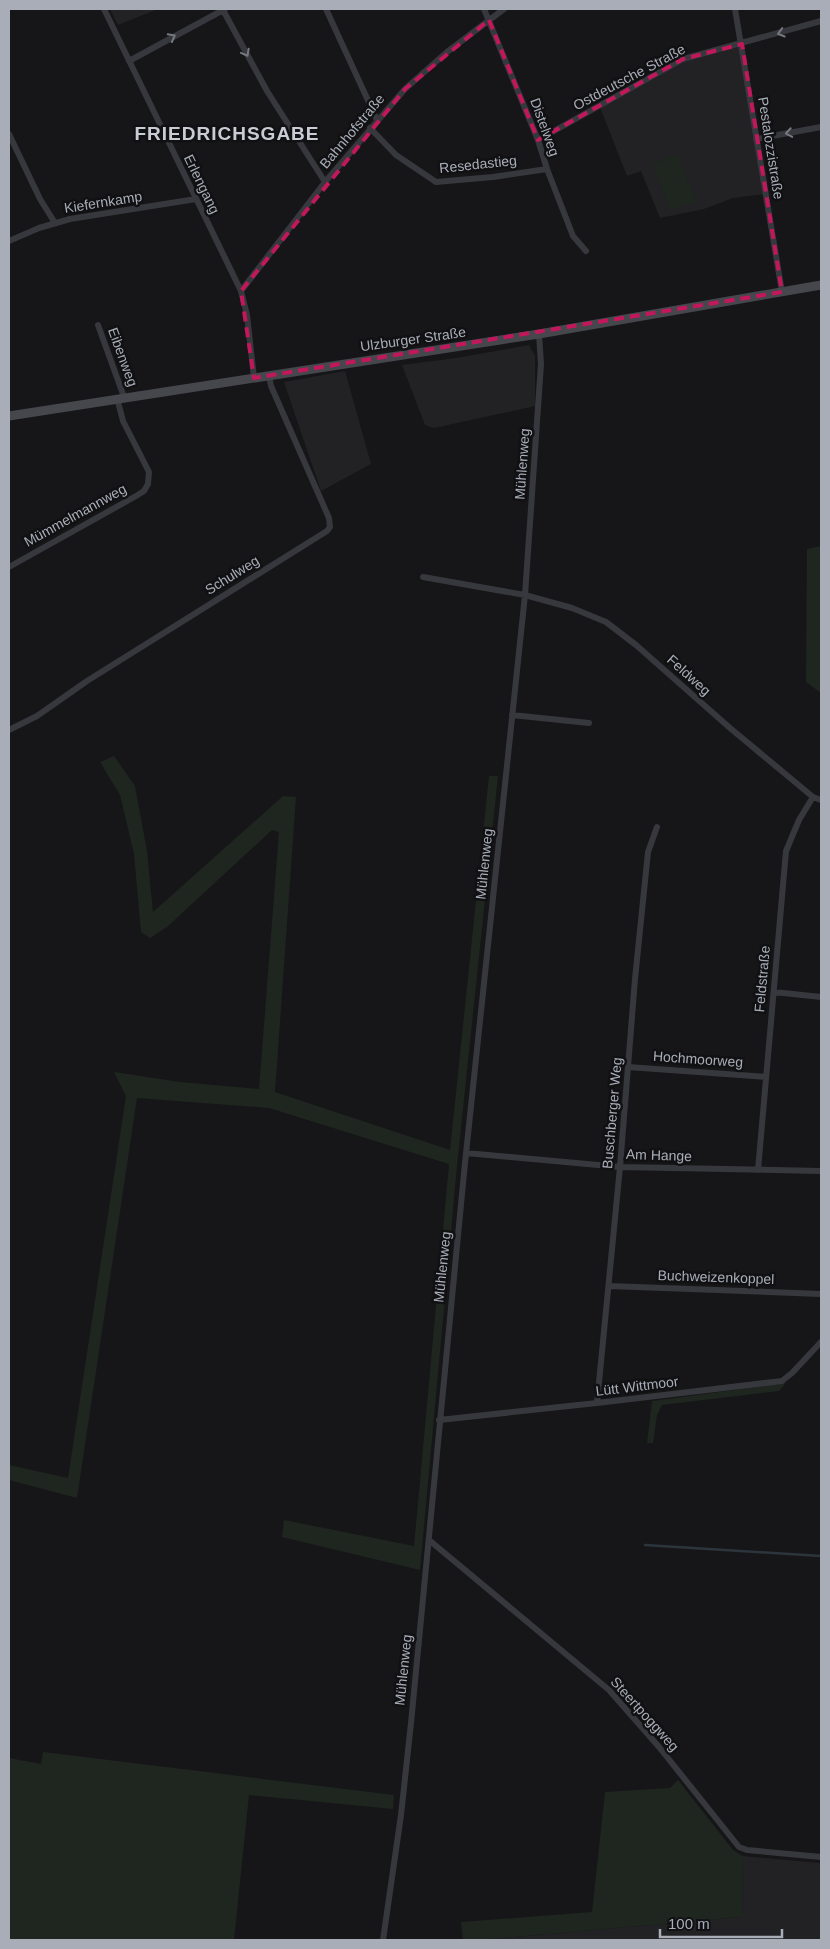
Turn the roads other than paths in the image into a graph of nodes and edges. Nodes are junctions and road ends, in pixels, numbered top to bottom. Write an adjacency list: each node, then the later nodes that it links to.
1 (104, 9): 10 (street, Erlengang)
2 (224, 9): 10 (street, one-way to 2); 18 (street, one-way to 18)
3 (326, 9): 11 (street)
4 (484, 9): 7 (street, Distelweg)
5 (504, 9): 7 (street, Bahnhofstraße)
6 (735, 9): 9 (street, Pestalozzistraße)
7 (489, 20): 11 (street, Bahnhofstraße); 16 (street, Distelweg)
8 (821, 21): 9 (street, Ostdeutsche Straße, one-way to 9)
9 (742, 44): 15 (street, Pestalozzistraße); 16 (street, Ostdeutsche Straße)
10 (130, 61): 19 (street, Erlengang)
11 (377, 120): 13 (street, Bahnhofstraße)
12 (821, 127): 15 (street, one-way to 15)
13 (370, 128): 17 (street, Resedastieg); 18 (street, Bahnhofstraße)
14 (9, 134): 20 (street, Kiefernkamp)
15 (756, 139): 25 (street, Pestalozzistraße)
16 (538, 140): 17 (street, Distelweg)
17 (547, 169): 22 (street, Distelweg)
18 (325, 182): 24 (street, Bahnhofstraße)
19 (196, 199): 20 (street, Kiefernkamp); 24 (street, Erlengang)
20 (55, 223): 21 (street)
21 (9, 241)
22 (586, 251)
23 (821, 285): 25 (main road, Ulzburger Straße)
24 (240, 290): 29 (street, Erlengang)
25 (782, 292): 27 (main road, Ulzburger Straße)
26 (98, 325): 30 (street, Eibenweg)
27 (539, 334): 28 (main road, Ulzburger Straße); 34 (street, Mühlenweg)
28 (269, 376): 29 (main road, Ulzburger Straße); 37 (street, Schulweg)
29 (254, 378): 30 (main road, Ulzburger Straße)
30 (120, 398): 31 (main road, Ulzburger Straße); 32 (street, Mümmelmannweg)
31 (9, 416)
32 (9, 567)
33 (422, 577): 34 (street)
34 (525, 595): 35 (street, Mühlenweg); 38 (street, Feldweg)
35 (512, 715): 36 (street); 45 (street, Mühlenweg)
36 (589, 723)
37 (9, 730)
38 (813, 797): 39 (street, Feldweg); 41 (street, Feldstraße)
39 (821, 800)
40 (657, 827): 43 (street, Buschberger Weg)
41 (774, 992): 42 (street); 44 (street, Feldstraße)
42 (821, 997)
43 (628, 1067): 44 (street, Hochmoorweg); 46 (street, Buschberger Weg)
44 (766, 1077): 47 (street, Feldstraße)
45 (466, 1153): 46 (street, Am Hange); 53 (street, Mühlenweg)
46 (620, 1166): 47 (street, Am Hange); 49 (street, Buschberger Weg)
47 (758, 1170): 48 (street, Am Hange)
48 (821, 1171)
49 (609, 1286): 50 (street, Buchweizenkoppel); 52 (street, Buschberger Weg)
50 (821, 1294)
51 (821, 1342): 52 (street, Lütt Wittmoor)
52 (597, 1403): 53 (street, Lütt Wittmoor)
53 (439, 1420): 54 (street, Mühlenweg)
54 (429, 1540): 55 (street, Steertpoggweg); 56 (street, Mühlenweg)
55 (821, 1857)
56 (382, 1940)

